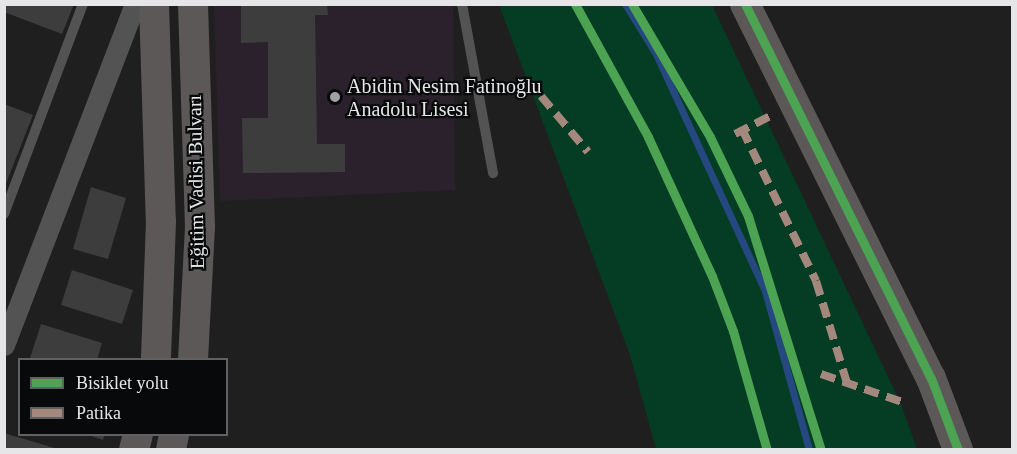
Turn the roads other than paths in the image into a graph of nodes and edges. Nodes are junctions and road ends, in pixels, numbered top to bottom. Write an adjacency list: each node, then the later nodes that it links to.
1 (83, 4): 8 (lane)
2 (135, 4): 9 (street)
3 (154, 4): 10 (main road, Eğitim Vadisi Bulvarı)
4 (193, 4): 11 (main road, Eğitim Vadisi Bulvarı)
5 (462, 4): 7 (lane)
6 (745, 4): 12 (main road)
7 (493, 173)
8 (4, 214)
9 (4, 345)
10 (156, 358)
11 (193, 358)
12 (958, 450)

